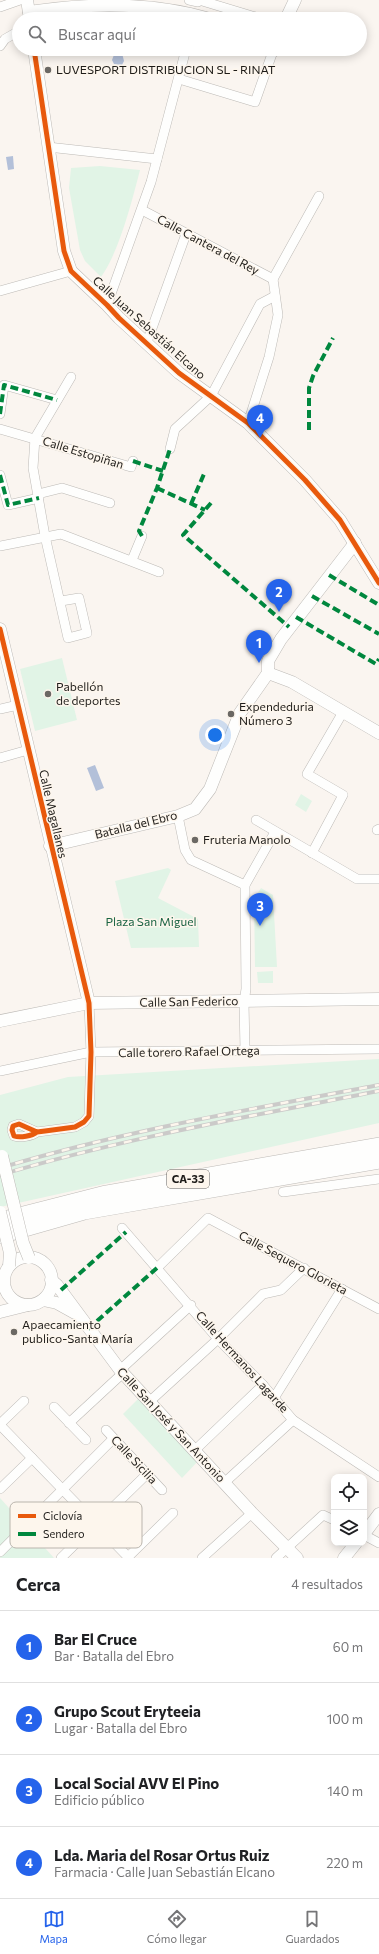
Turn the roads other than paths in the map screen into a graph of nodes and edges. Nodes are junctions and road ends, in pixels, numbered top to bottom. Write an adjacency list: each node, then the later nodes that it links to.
1 (20, 0): 5 (street)
2 (188, 0): 4 (street)
3 (295, 0): 10 (street)
4 (199, 1): 8 (street); 9 (street)
5 (0, 7)
6 (28, 10): 7 (street)
7 (165, 12)
8 (196, 12)
9 (238, 12)
10 (289, 12)
11 (12, 35): 12 (street)
12 (0, 46)
13 (35, 56): 17 (street, Calle Juan Sebastián Elcano)
14 (184, 56): 16 (street)
15 (270, 56): 16 (street)
16 (179, 79): 18 (street)
17 (48, 147): 18 (street); 22 (street, Calle Juan Sebastián Elcano)
18 (157, 159): 20 (street)
19 (319, 196): 23 (street)
20 (142, 210): 21 (street, Calle Cantera del Rey); 26 (street)
21 (186, 234): 23 (street, Calle Cantera del Rey); 27 (street)
22 (71, 271): 24 (street); 26 (street, Calle Juan Sebastián Elcano)
23 (274, 279): 25 (street)
24 (0, 291)
25 (275, 296): 29 (street); 32 (street)
26 (108, 304): 27 (street, Calle Juan Sebastián Elcano)
27 (147, 342): 29 (street, Calle Juan Sebastián Elcano)
28 (71, 377): 30 (street)
29 (211, 396): 32 (street, Calle Juan Sebastián Elcano); 35 (street)
30 (57, 400): 31 (street); 34 (street)
31 (0, 414)
32 (248, 423): 42 (street, Calle Juan Sebastián Elcano)
33 (0, 429): 34 (street, Calle Estopiñan)
34 (35, 438): 36 (street, Calle Estopiñan); 38 (street)
35 (170, 449)
36 (132, 464)
37 (0, 475): 38 (street)
38 (38, 496): 39 (street); 40 (street)
39 (110, 503)
40 (45, 536): 43 (street); 44 (street); 47 (street)
41 (142, 536): 44 (street)
42 (355, 543): 46 (street, Calle Juan Sebastián Elcano); 50 (street, Batalla del Ebro)
43 (0, 546)
44 (132, 560): 45 (street)
45 (159, 572)
46 (379, 583)
47 (61, 601)
48 (0, 629): 49 (street, Calle Magallanes)
49 (4, 659): 51 (street, Calle Magallanes)
50 (268, 674): 53 (street); 57 (street, Batalla del Ebro)
51 (18, 705): 52 (street); 55 (street, Calle Magallanes)
52 (0, 709)
53 (343, 712): 54 (street); 61 (street)
54 (378, 733)
55 (28, 750): 56 (street); 60 (street, Calle Magallanes)
56 (0, 758)
57 (178, 816): 60 (street, Batalla del Ebro); 63 (street)
58 (256, 820): 59 (street)
59 (275, 832): 61 (street); 63 (street)
60 (50, 846): 66 (street, Calle Magallanes)
61 (312, 852): 62 (street)
62 (379, 879)
63 (245, 885): 65 (street)
64 (379, 999): 65 (street, Calle San Federico)
65 (244, 1002): 66 (street, Calle San Federico); 69 (street)
66 (89, 1003): 67 (street, Calle San Federico); 70 (street)
67 (0, 1021)
68 (379, 1049): 69 (street, Calle torero Rafael Ortega)
69 (245, 1051): 70 (street, Calle torero Rafael Ortega)
70 (91, 1052): 71 (street, Calle torero Rafael Ortega); 72 (street)
71 (0, 1071)
72 (37, 1132)
73 (379, 1146): 79 (highway, CA-33)
74 (1, 1153): 82 (street, bridge)
75 (379, 1160): 81 (highway, CA-33)
76 (379, 1179): 77 (street)
77 (283, 1192)
78 (0, 1212): 83 (street, bridge)
79 (0, 1221)
80 (122, 1228): 84 (street, Calle Hermanos Lagarde)
81 (0, 1235)
82 (30, 1258): 83 (street); 86 (street)
83 (9, 1266): 88 (street)
84 (157, 1268): 85 (street, Calle Sequero Glorieta); 91 (street, Calle Hermanos Lagarde)
85 (304, 1268): 87 (street, Calle Sequero Glorieta); 95 (street)
86 (52, 1280): 89 (street); 94 (street)
87 (342, 1289): 92 (street, Calle Sequero Glorieta); 98 (street)
88 (2, 1294): 90 (street)
89 (43, 1300): 90 (street); 94 (street, Calle San José y San Antonio)
90 (29, 1305): 93 (street)
91 (191, 1306): 95 (street, Calle Hermanos Lagarde); 96 (street)
92 (379, 1309)
93 (0, 1312)
94 (77, 1314): 96 (street, Calle San José y San Antonio)
95 (218, 1339): 97 (street, Calle Hermanos Lagarde); 100 (street)
96 (121, 1371): 100 (street, Calle San José y San Antonio); 103 (street)
97 (263, 1385): 98 (street, Calle Hermanos Lagarde); 108 (street)
98 (274, 1398): 102 (street, Calle Hermanos Lagarde)
99 (24, 1401): 104 (street)
100 (149, 1402): 108 (street, Calle San José y San Antonio)
101 (54, 1407): 103 (street)
102 (293, 1420): 111 (street, Calle Hermanos Lagarde); 112 (street)
103 (69, 1423): 107 (street)
104 (0, 1424): 109 (street)
105 (106, 1430): 106 (street, Calle Sicilia)
106 (113, 1439): 110 (street, Calle Sicilia); 114 (street)
107 (86, 1440)
108 (195, 1450): 112 (street, Calle San José y San Antonio)
109 (32, 1458): 113 (street); 114 (street)
110 (147, 1474): 115 (street, Calle Sicilia); 118 (street)
111 (379, 1477)
112 (224, 1483): 120 (street, Calle San José y San Antonio)
113 (0, 1489)
114 (63, 1490): 116 (street); 117 (street)
115 (162, 1490)
116 (51, 1502)
117 (75, 1502)
118 (118, 1502)
119 (174, 1513): 127 (street)
120 (252, 1513): 132 (street, Calle San José y San Antonio); 135 (street)
121 (379, 1514): 123 (street)
122 (331, 1519): 132 (street)
123 (367, 1530)
124 (367, 1536): 126 (street)
125 (10, 1542): 133 (street)
126 (379, 1543)
127 (142, 1544)
128 (354, 1546): 139 (street)
129 (71, 1548): 136 (street)
130 (119, 1548): 134 (street)
131 (137, 1548): 134 (street)
132 (287, 1548): 137 (street); 138 (street, Calle San José y San Antonio)
133 (0, 1552)
134 (128, 1557)
135 (206, 1557)
136 (61, 1558)
137 (276, 1558)
138 (297, 1558)
139 (344, 1558)

